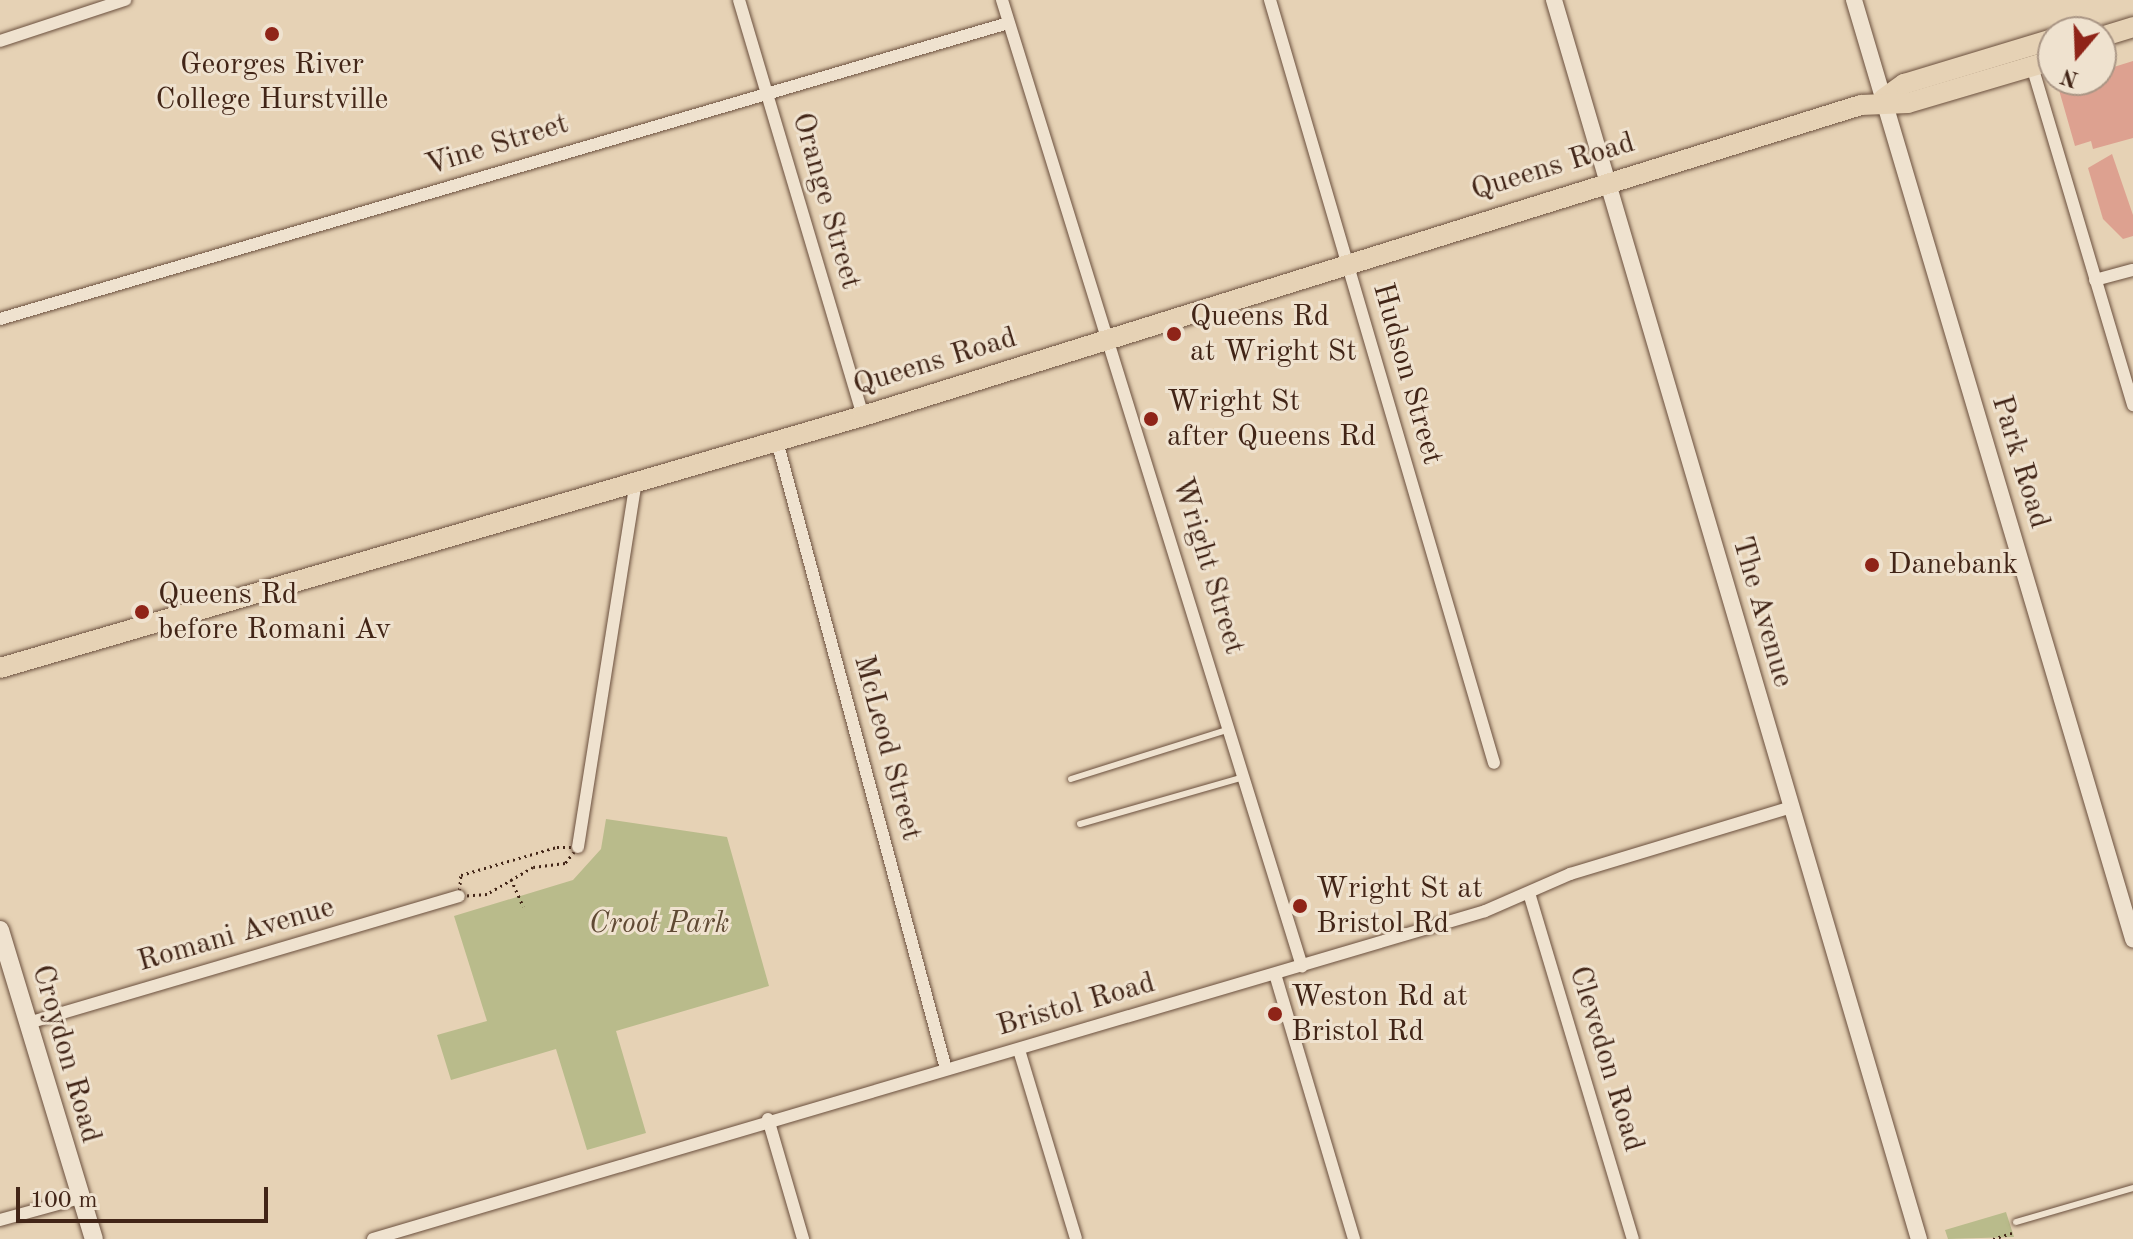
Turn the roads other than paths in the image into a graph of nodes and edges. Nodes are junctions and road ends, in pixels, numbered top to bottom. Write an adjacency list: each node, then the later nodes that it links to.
1 (125, 0): 8 (street)
2 (739, 0): 12 (street, Orange Street)
3 (1002, 0): 7 (street, Wright Street)
4 (1270, 0): 15 (street, Hudson Street)
5 (1554, 0): 14 (street, The Avenue)
6 (1854, 0): 13 (street, Park Road)
7 (1008, 23): 12 (street, Vine Street); 19 (street, Wright Street)
8 (0, 41)
9 (2037, 44): 13 (main road, Queens Road)
10 (2037, 65): 11 (main road, Queens Road)
11 (2032, 66): 13 (main road, Queens Road); 17 (street)
12 (767, 92): 18 (street, Vine Street); 21 (street, Orange Street)
13 (1883, 99): 14 (main road, Queens Road); 35 (street, Park Road)
14 (1608, 182): 15 (main road, Queens Road); 29 (street, The Avenue)
15 (1348, 263): 19 (main road, Queens Road); 26 (street, Hudson Street)
16 (2133, 270): 17 (street)
17 (2095, 280): 20 (street)
18 (0, 319)
19 (1109, 339): 21 (main road, Queens Road); 25 (street, Wright Street)
20 (2133, 405)
21 (863, 416): 22 (main road, Queens Road)
22 (777, 441): 23 (main road, Queens Road); 41 (street, McLeod Street)
23 (636, 482): 24 (main road, Queens Road); 31 (street)
24 (0, 668)
25 (1230, 729): 27 (street, Wright Street); 28 (lane)
26 (1494, 763)
27 (1244, 777): 30 (lane); 36 (street, Wright Street)
28 (1071, 779)
29 (1789, 808): 32 (street, Bristol Road); 53 (street, The Avenue)
30 (1080, 824)
31 (578, 847)
32 (1529, 893): 36 (street, Bristol Road); 52 (street, Clevedon Road)
33 (459, 896): 39 (street, Romani Avenue)
34 (0, 930): 37 (main road, Croydon Road)
35 (2133, 939)
36 (1302, 966): 38 (street, Bristol Road)
37 (6, 974): 39 (main road, Croydon Road)
38 (1275, 974): 40 (street, Bristol Road); 51 (street)
39 (28, 1023): 44 (main road, Croydon Road)
40 (1019, 1050): 41 (street, Bristol Road); 50 (street)
41 (946, 1069): 42 (street, Bristol Road)
42 (768, 1119): 48 (street, Bristol Road); 49 (street)
43 (2133, 1188): 46 (lane)
44 (80, 1198): 45 (street); 47 (main road, Croydon Road)
45 (0, 1220)
46 (2016, 1222)
47 (94, 1239)
48 (373, 1239)
49 (803, 1239)
50 (1076, 1239)
51 (1354, 1239)
52 (1633, 1239)
53 (1918, 1239)

